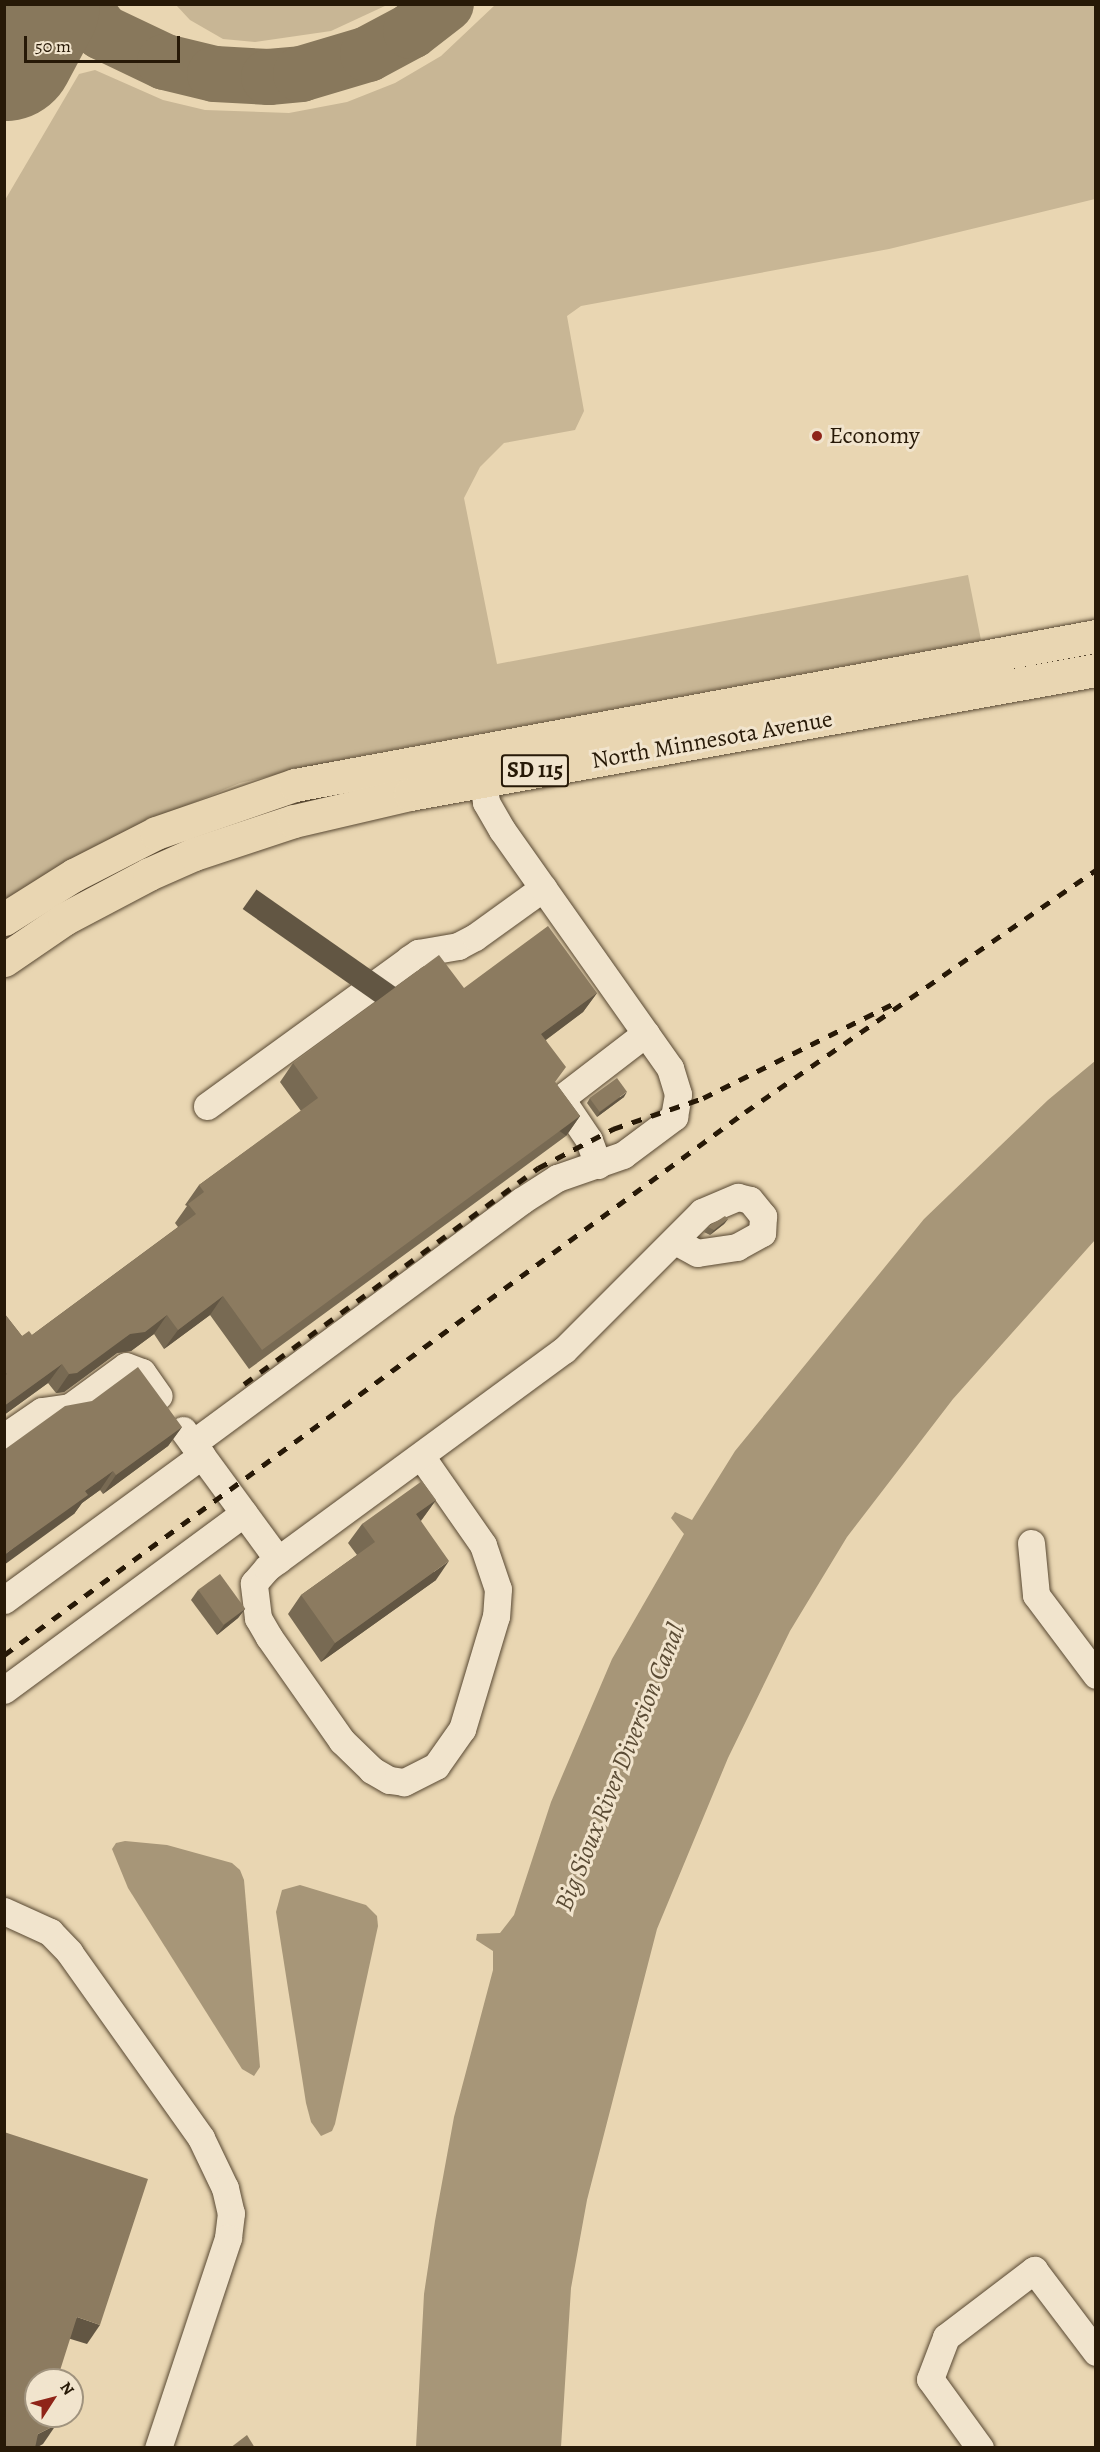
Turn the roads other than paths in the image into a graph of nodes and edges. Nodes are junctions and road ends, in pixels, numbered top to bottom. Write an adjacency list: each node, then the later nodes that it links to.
1 (1095, 636): 5 (main road, North Minnesota Avenue / SD 115)
2 (1095, 670): 3 (main road, North Minnesota Avenue / SD 115)
3 (483, 781): 4 (street); 6 (main road, North Minnesota Avenue / SD 115)
4 (543, 888): 7 (street); 8 (street)
5 (4, 919)
6 (4, 960)
7 (646, 1034): 9 (street); 9 (street)
8 (207, 1106)
9 (598, 1165): 12 (street)
10 (674, 1240): 13 (street)
11 (4, 1437): 12 (street)
12 (197, 1449): 14 (street); 17 (street)
13 (421, 1456): 16 (street); 16 (street)
14 (244, 1513): 16 (street); 19 (street)
15 (1030, 1543): 18 (street)
16 (278, 1560)
17 (4, 1600)
18 (1095, 1675)
19 (4, 1690)
20 (4, 1911): 22 (street)
21 (1095, 2352): 23 (street)
22 (158, 2448)
23 (980, 2448)

